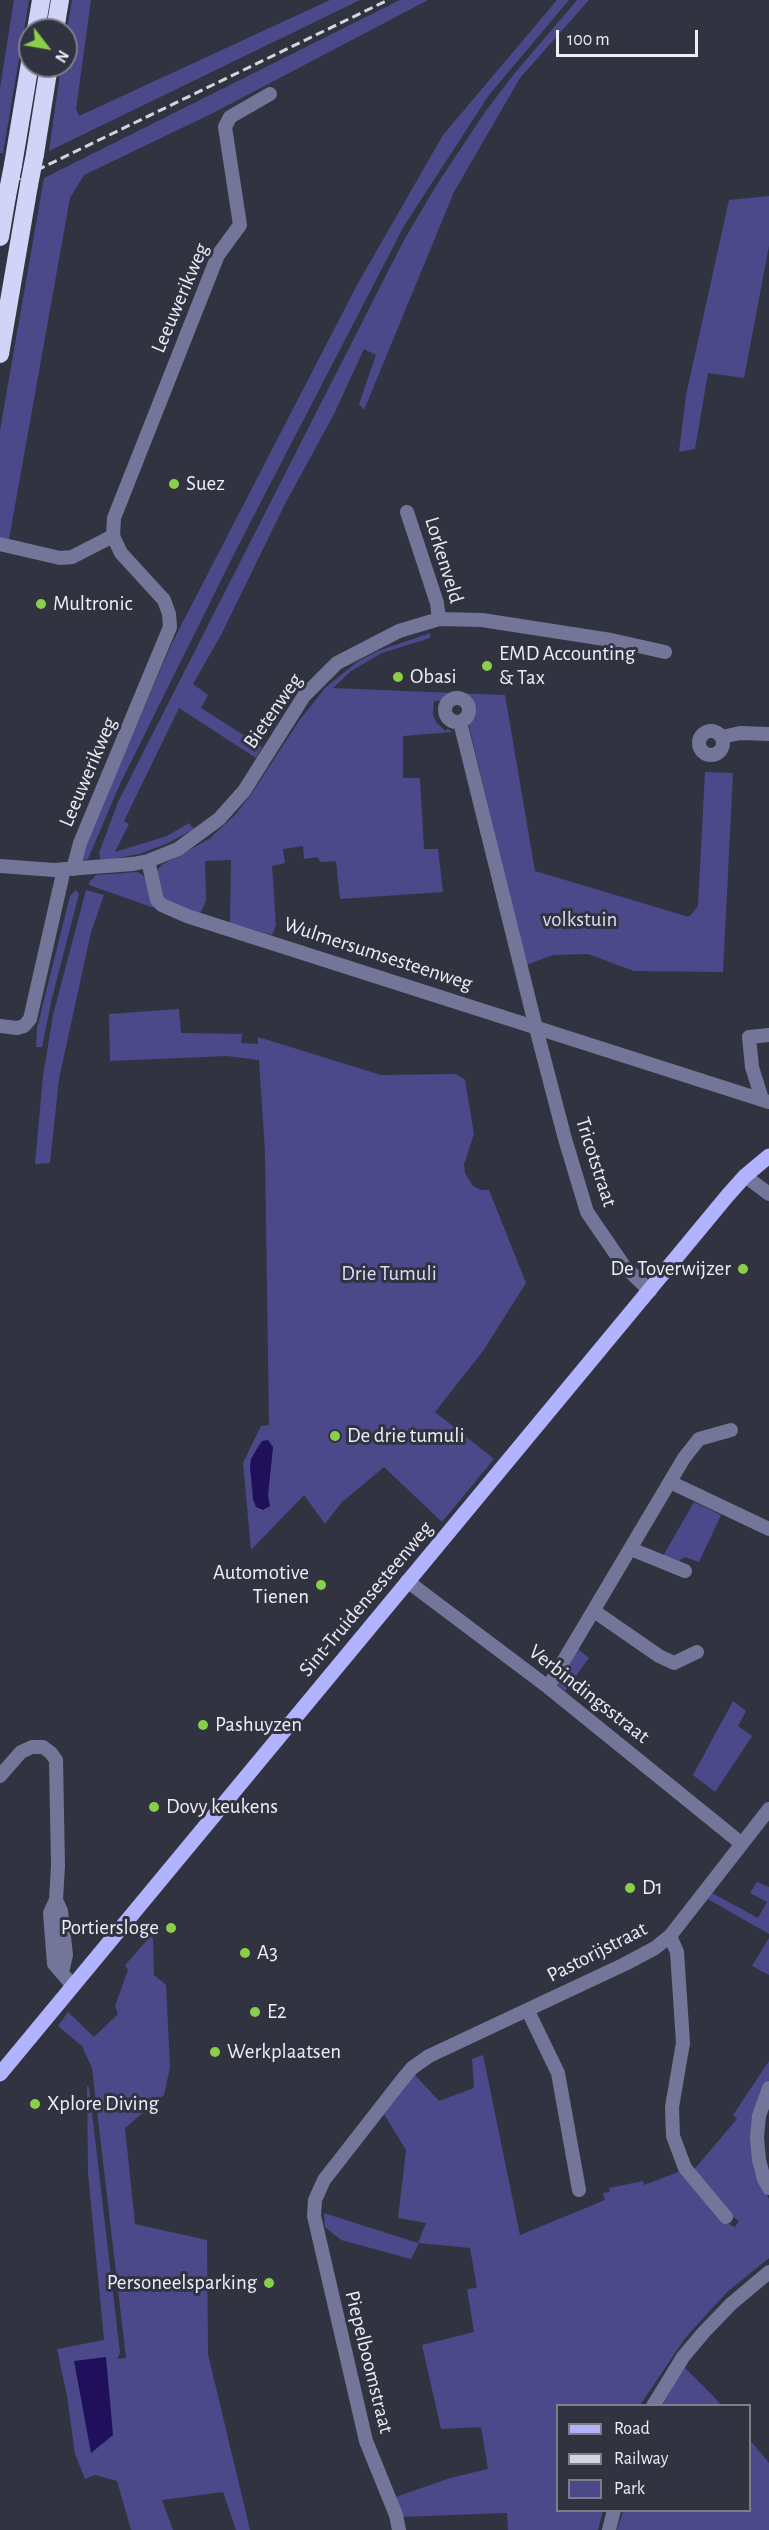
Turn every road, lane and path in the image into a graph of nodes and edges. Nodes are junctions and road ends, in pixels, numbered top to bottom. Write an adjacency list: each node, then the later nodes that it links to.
1 (41, 0): 3 (highway)
2 (60, 0): 4 (highway)
3 (38, 18)
4 (57, 18)
5 (28, 78): 8 (highway, bridge)
6 (47, 78): 9 (highway, bridge)
7 (270, 94): 11 (street, Leeuwerikweg)
8 (0, 237)
9 (0, 354)
10 (407, 512): 13 (street, Lorkenveld)
11 (113, 536): 12 (street); 20 (street, Leeuwerikweg)
12 (0, 544)
13 (439, 619): 14 (street, Bietenweg); 18 (street, Bietenweg)
14 (666, 652)
15 (460, 722): 22 (street, Tricotstraat)
16 (769, 734): 17 (street)
17 (722, 737)
18 (148, 861): 20 (street); 22 (street, Wulmersumsesteenweg)
19 (0, 866): 20 (street)
20 (68, 869): 21 (street, Leeuwerikweg)
21 (0, 1026)
22 (536, 1028): 24 (street, Wulmersumsesteenweg); 28 (street, Tricotstraat)
23 (769, 1035): 24 (street)
24 (765, 1100)
25 (769, 1156): 26 (main road, Sint-Truidensesteenweg)
26 (744, 1176): 27 (street); 28 (main road, Sint-Truidensesteenweg)
27 (769, 1194)
28 (650, 1291): 34 (main road, Sint-Truidensesteenweg)
29 (731, 1430): 30 (street)
30 (670, 1482): 31 (street); 32 (street)
31 (769, 1529)
32 (631, 1549): 33 (street); 35 (street)
33 (685, 1571)
34 (407, 1581): 37 (street, Verbindingsstraat); 42 (main road, Sint-Truidensesteenweg)
35 (594, 1611): 36 (street); 37 (street)
36 (697, 1652)
37 (548, 1687): 40 (street, Verbindingsstraat)
38 (0, 1776): 42 (street)
39 (769, 1809): 40 (street, Pastorijstraat)
40 (742, 1844): 41 (street, Pastorijstraat)
41 (670, 1936): 43 (street, Pastorijstraat); 49 (street)
42 (73, 1986): 44 (main road, Sint-Truidensesteenweg)
43 (528, 2011): 47 (street); 48 (street, Pastorijstraat)
44 (0, 2074)
45 (769, 2088): 46 (street)
46 (769, 2188)
47 (579, 2190)
48 (315, 2200): 53 (street, Piepelboomstraat)
49 (726, 2217)
50 (769, 2272): 51 (street)
51 (654, 2404)
52 (614, 2512): 54 (street)
53 (399, 2530)
54 (609, 2530)

